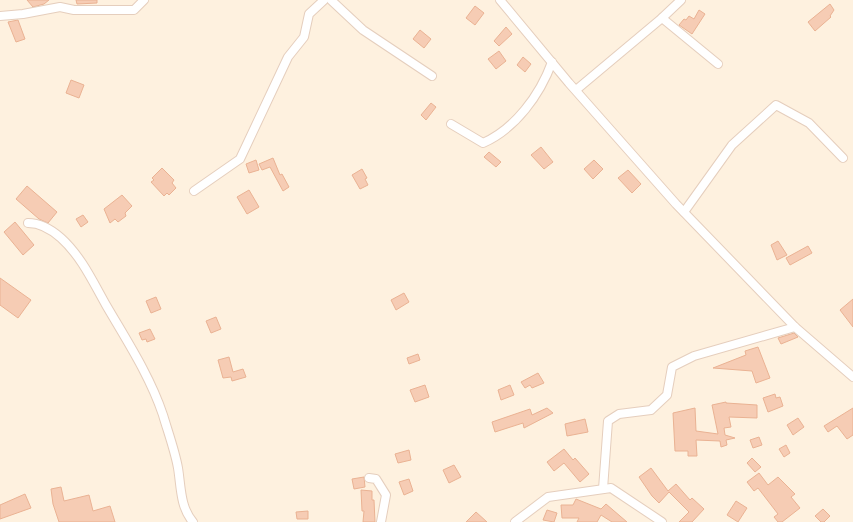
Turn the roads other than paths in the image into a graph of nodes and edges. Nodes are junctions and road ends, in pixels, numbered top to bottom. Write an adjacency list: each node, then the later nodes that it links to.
1 (144, 0): 6 (street)
2 (324, 0): 14 (street)
3 (331, 0): 10 (street)
4 (500, 0): 8 (street)
5 (680, 0): 7 (street)
6 (0, 16)
7 (662, 18): 9 (street); 11 (street)
8 (552, 62): 11 (street); 12 (street)
9 (718, 64)
10 (432, 76)
11 (576, 90): 15 (street)
12 (451, 124)
13 (843, 158): 15 (street)
14 (194, 191)
15 (684, 212): 17 (street)
16 (28, 223): 21 (street)
17 (795, 327): 18 (street); 20 (street)
18 (853, 377)
19 (370, 478): 22 (street)
20 (603, 489): 23 (street); 24 (street)
21 (193, 522)
22 (381, 522)
23 (515, 522)
24 (662, 522)

